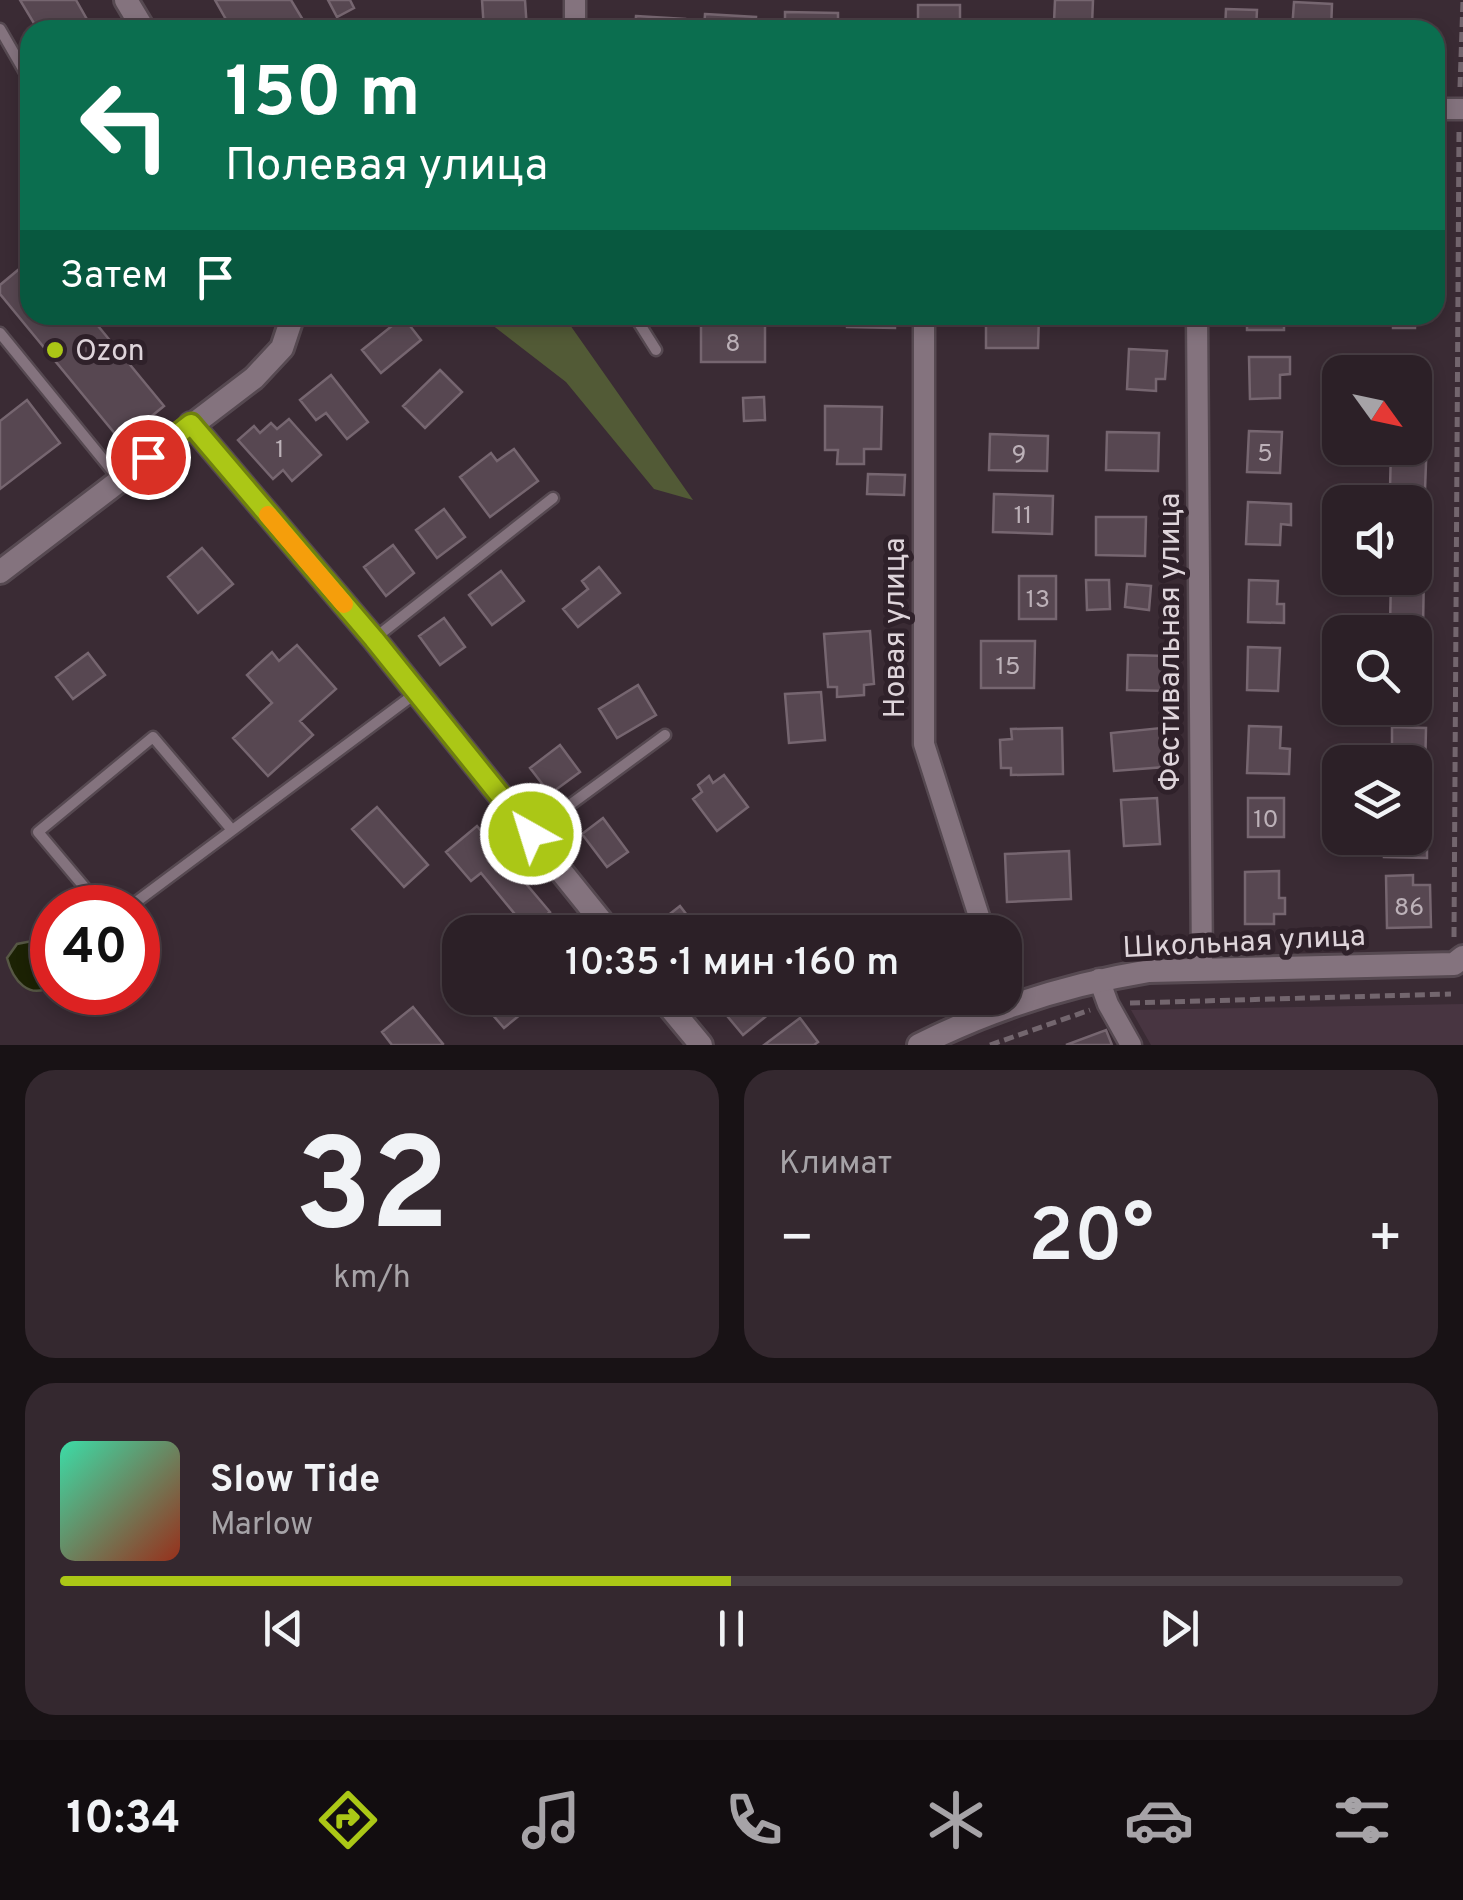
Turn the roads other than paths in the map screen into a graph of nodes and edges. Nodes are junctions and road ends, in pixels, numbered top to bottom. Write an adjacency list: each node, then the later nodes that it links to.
1 (0, 30): 2 (lane)
2 (20, 65)
3 (290, 325): 9 (street)
4 (640, 325): 8 (lane)
5 (924, 325): 21 (street, Новая улица)
6 (1197, 325): 23 (street, Фестивальная улица)
7 (0, 333): 10 (lane)
8 (656, 350)
9 (191, 424): 10 (street); 13 (street)
10 (119, 479): 12 (street)
11 (553, 498): 13 (lane)
12 (0, 572)
13 (374, 639): 14 (street)
14 (417, 692): 16 (lane); 17 (street)
15 (665, 736): 17 (lane)
16 (232, 830): 18 (lane); 19 (lane)
17 (531, 834): 20 (street)
18 (83, 885)
19 (159, 885)
20 (596, 915)
21 (979, 915)
22 (1458, 956): 23 (street, Школьная улица)
23 (1202, 968): 24 (street, Школьная улица)
24 (1099, 980): 25 (street, Школьная улица); 30 (street)
25 (1022, 999)
26 (676, 1015): 28 (street)
27 (981, 1015): 29 (street, Школьная улица)
28 (700, 1045)
29 (919, 1045)
30 (1131, 1045)

